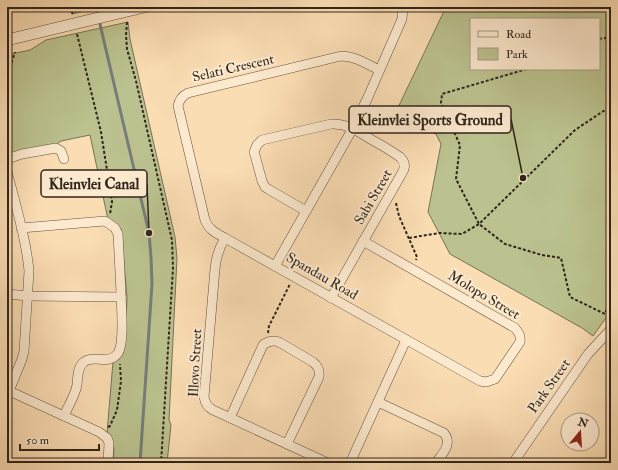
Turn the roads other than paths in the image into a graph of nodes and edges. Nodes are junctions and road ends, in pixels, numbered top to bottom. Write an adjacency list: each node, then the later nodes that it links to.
1 (143, 7): 3 (street)
2 (403, 7): 4 (street, Spandau Road)
3 (7, 40)
4 (380, 70): 5 (street, Spandau Road); 11 (street, Selati Crescent)
5 (353, 128): 9 (street, Spandau Road); 9 (street); 12 (street, Sabi Street)
6 (64, 159): 7 (street)
7 (7, 160)
8 (7, 171): 10 (street)
9 (306, 211): 13 (street, Spandau Road)
10 (21, 228): 15 (street); 16 (street)
11 (225, 238): 13 (street, Selati Crescent); 23 (street, Illovo Street)
12 (363, 240): 17 (street, Sabi Street); 19 (street, Molopo Street)
13 (274, 266): 17 (street, Spandau Road)
14 (7, 294): 15 (street)
15 (28, 296): 16 (street); 20 (street)
16 (121, 297): 22 (street)
17 (331, 298): 19 (street, Spandau Road)
18 (611, 328): 29 (street, Park Street)
19 (406, 340): 21 (street)
20 (8, 390): 22 (street)
21 (378, 402): 27 (street); 28 (street)
22 (64, 416): 25 (street)
23 (230, 418): 24 (street, Illovo Street); 24 (street)
24 (287, 444): 26 (street, Illovo Street)
25 (108, 463)
26 (328, 463)
27 (350, 463)
28 (436, 463)
29 (512, 463)

